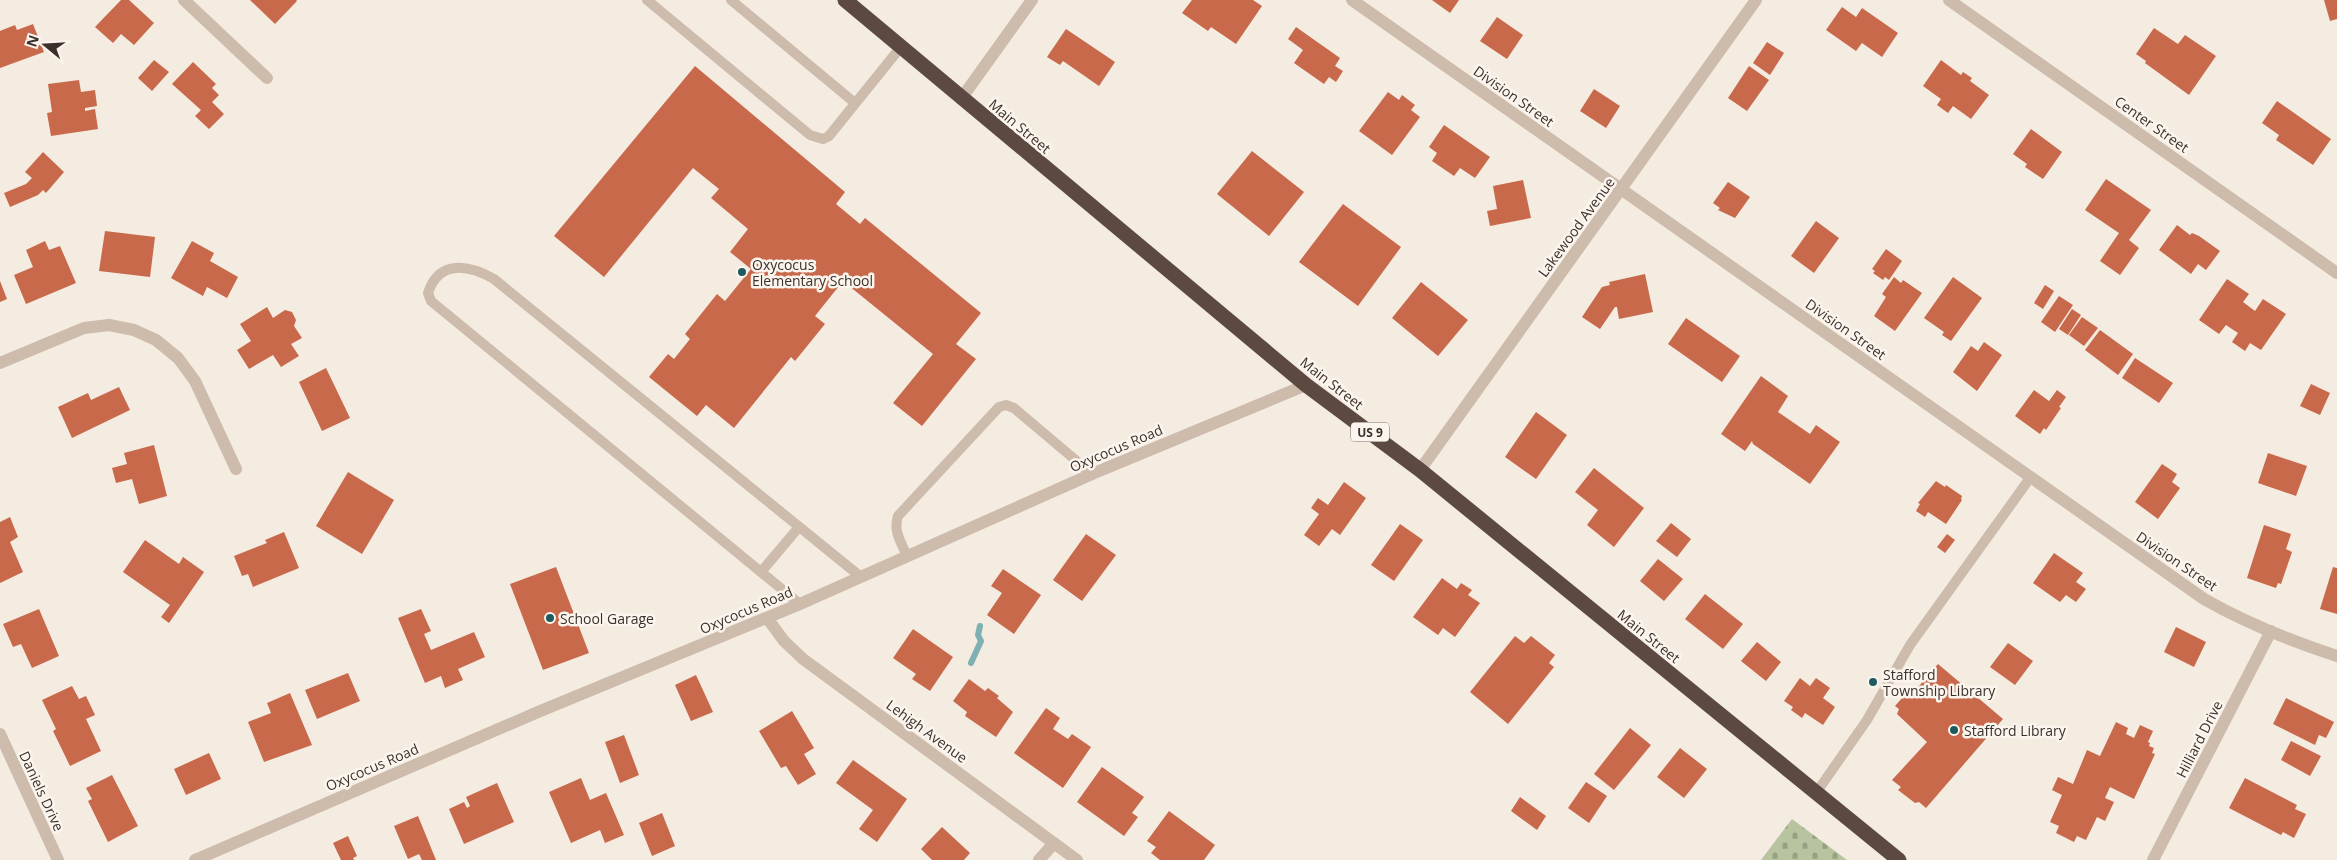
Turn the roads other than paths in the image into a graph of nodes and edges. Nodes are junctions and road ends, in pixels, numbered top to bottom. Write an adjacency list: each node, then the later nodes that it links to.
1 (184, 0): 10 (street)
2 (647, 0): 12 (lane)
3 (731, 0): 12 (lane)
4 (845, 0): 9 (highway, Main Street / US 9)
5 (1032, 0): 11 (street)
6 (1352, 0): 13 (street, Division Street)
7 (1756, 0): 13 (street, Lakewood Avenue)
8 (1949, 0): 14 (street, Center Street)
9 (900, 48): 11 (highway, Main Street / US 9); 12 (lane)
10 (267, 78)
11 (961, 99): 16 (highway, Main Street / US 9)
12 (855, 103)
13 (1622, 189): 18 (street, Lakewood Avenue); 20 (street, Division Street)
14 (2337, 273)
15 (0, 364): 17 (street)
16 (1306, 385): 18 (highway, Main Street / US 9); 19 (street, Oxycocus Road)
17 (236, 469)
18 (1420, 470): 30 (highway, Main Street / US 9)
19 (1092, 474): 22 (street, Oxycocus Road); 22 (lane)
20 (2030, 478): 27 (street, Division Street); 30 (lane)
21 (799, 526): 23 (lane); 23 (lane); 24 (lane)
22 (907, 556): 24 (street, Oxycocus Road)
23 (761, 572): 25 (lane)
24 (861, 577): 25 (street, Oxycocus Road)
25 (800, 604): 26 (street, Oxycocus Road)
26 (767, 618): 31 (street, Lehigh Avenue); 33 (street, Oxycocus Road)
27 (2271, 631): 28 (street, Division Street); 37 (street, Hilliard Drive)
28 (2337, 656)
29 (0, 734): 32 (street, Daniels Drive)
30 (1816, 793): 36 (highway, Main Street / US 9)
31 (1054, 843): 34 (street); 35 (street, Lehigh Avenue)
32 (58, 860)
33 (195, 860)
34 (1039, 860)
35 (1077, 860)
36 (1899, 860)
37 (2153, 860)

